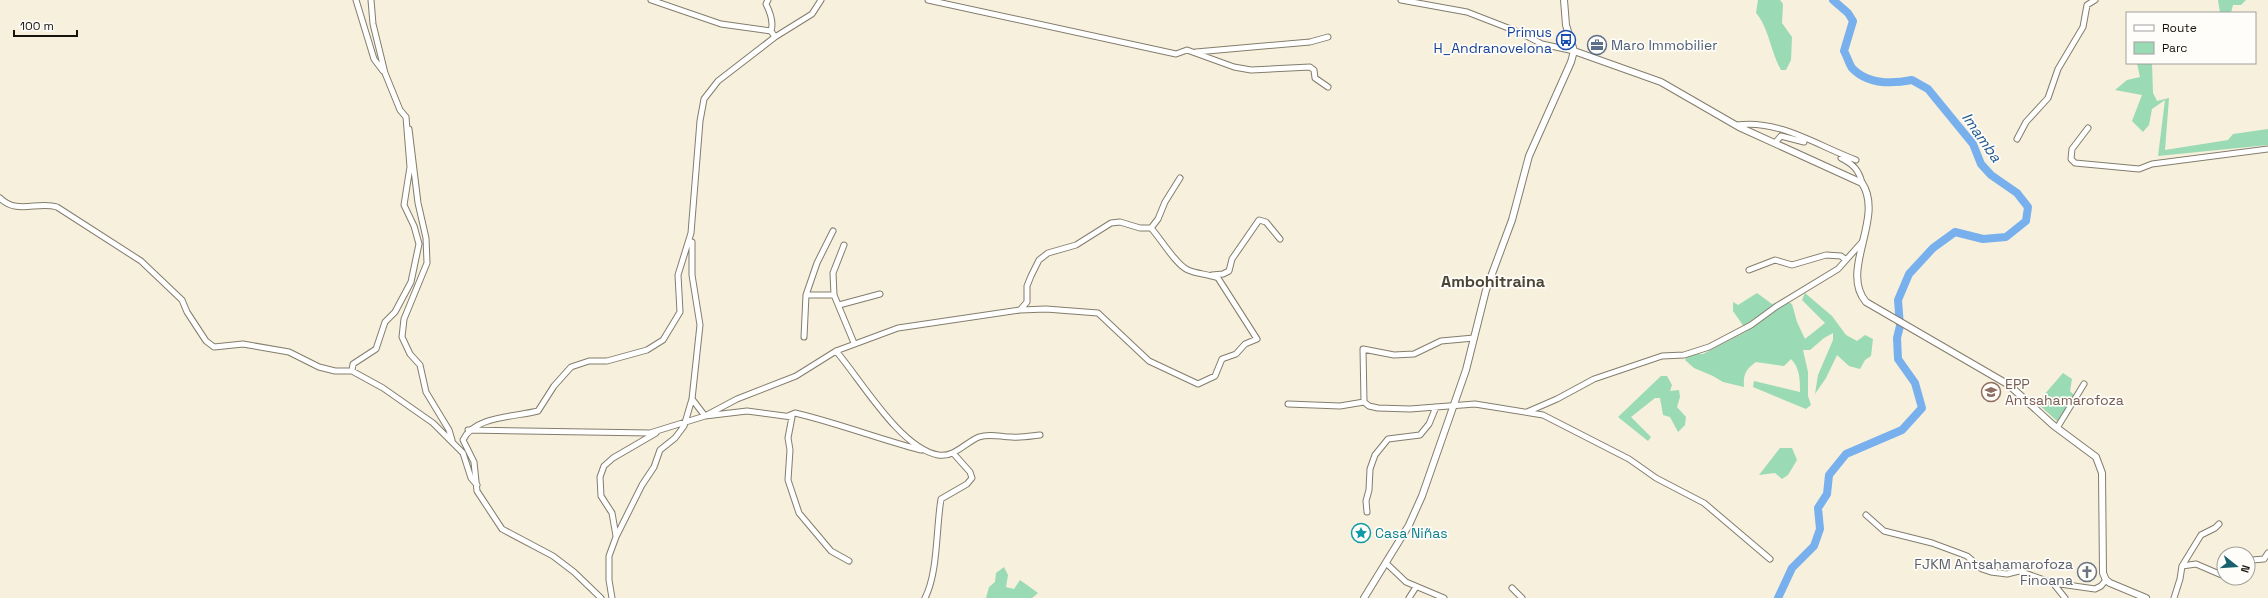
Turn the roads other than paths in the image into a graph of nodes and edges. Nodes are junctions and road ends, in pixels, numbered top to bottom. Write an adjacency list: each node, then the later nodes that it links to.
1 (356, 0): 15 (street)
2 (371, 0): 15 (street)
3 (651, 0): 10 (street)
4 (768, 0): 10 (street)
5 (822, 0): 11 (street)
6 (932, 0): 14 (street)
7 (1401, 0): 13 (street)
8 (1564, 0): 13 (street)
9 (2095, 0): 20 (street)
10 (770, 31): 11 (street)
11 (775, 37): 29 (street)
12 (1328, 37): 14 (street)
13 (1574, 51): 18 (street); 42 (street)
14 (1193, 52): 16 (street)
15 (385, 74): 17 (street)
16 (1328, 87)
17 (406, 117): 45 (street); 60 (street)
18 (1737, 125): 21 (street); 23 (street)
19 (2088, 128): 22 (street)
20 (2017, 139)
21 (1775, 143): 25 (street); 25 (street)
22 (2268, 149)
23 (1856, 160)
24 (1180, 178): 27 (street)
25 (1862, 183): 31 (street)
26 (0, 198): 45 (street)
27 (1151, 228): 35 (street); 40 (street)
28 (833, 231): 37 (street)
29 (692, 233): 47 (street); 58 (street)
30 (1280, 239): 35 (street)
31 (1863, 241): 33 (street); 57 (street)
32 (844, 245): 38 (street)
33 (1846, 260): 34 (street); 52 (street)
34 (1749, 270)
35 (1211, 275): 40 (street)
36 (880, 294): 39 (street)
37 (806, 295): 38 (street); 41 (street)
38 (834, 295): 39 (street)
39 (839, 305): 43 (street)
40 (1020, 310): 43 (street)
41 (804, 337)
42 (1474, 338): 48 (street); 51 (street)
43 (854, 342): 44 (street)
44 (836, 351): 53 (street); 61 (street)
45 (352, 371): 60 (street)
46 (2084, 384): 57 (street)
47 (692, 399): 53 (street); 55 (street)
48 (1364, 402): 49 (street); 50 (street)
49 (1288, 404)
50 (1436, 407): 51 (street); 64 (street)
51 (1452, 407): 52 (street); 72 (street)
52 (1526, 412): 69 (street)
53 (705, 416): 54 (street); 55 (street)
54 (788, 416): 61 (street); 71 (street)
55 (685, 422): 56 (street); 67 (street)
56 (669, 427): 58 (street); 67 (street)
57 (2057, 428): 75 (street)
58 (468, 430): 63 (street)
59 (1040, 435): 62 (street)
60 (452, 441): 63 (street)
61 (934, 453): 62 (street)
62 (953, 453): 82 (street)
63 (477, 485): 80 (street)
64 (1368, 512)
65 (1866, 515): 76 (street)
66 (2219, 524): 73 (street)
67 (616, 537): 81 (street)
68 (2268, 553): 70 (street)
69 (1770, 559)
70 (2256, 560)
71 (849, 561)
72 (1386, 563): 77 (street); 83 (street)
73 (2182, 566): 74 (street); 89 (street)
74 (2216, 573)
75 (2106, 580): 76 (street); 88 (street)
76 (2053, 583): 87 (street)
77 (1416, 587): 79 (street); 84 (street)
78 (1512, 588): 86 (street)
79 (1436, 597): 85 (street)
80 (600, 598)
81 (612, 598)
82 (924, 598)
83 (1364, 598)
84 (1410, 598)
85 (1444, 598)
86 (1522, 598)
87 (2065, 598)
88 (2146, 598)
89 (2174, 598)

